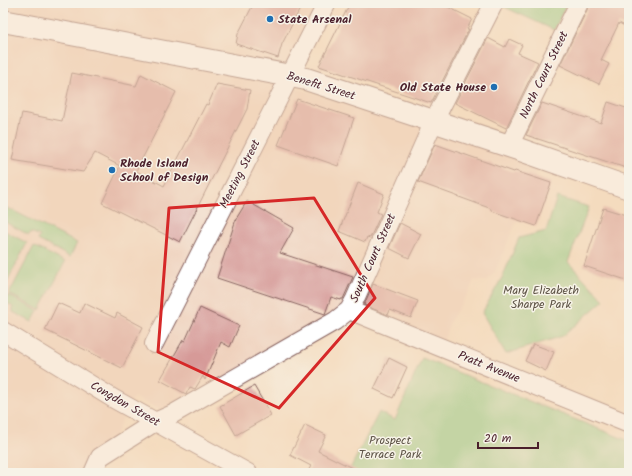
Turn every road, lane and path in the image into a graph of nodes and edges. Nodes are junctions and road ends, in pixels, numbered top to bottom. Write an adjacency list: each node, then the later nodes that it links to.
1 (327, 3): 5 (street, Meeting Street)
2 (494, 3): 6 (street, South Court Street)
3 (579, 3): 7 (street, North Court Street)
4 (3, 21): 5 (street, Benefit Street)
5 (290, 76): 6 (street, Benefit Street); 11 (street, Meeting Street)
6 (434, 122): 7 (street, Benefit Street); 9 (street, South Court Street)
7 (509, 146): 8 (street, Benefit Street)
8 (629, 188)
9 (349, 310): 12 (street, South Court Street); 13 (street, Pratt Avenue)
10 (3, 331): 12 (street, Congdon Street)
11 (154, 344)
12 (155, 422): 14 (street); 15 (street, Congdon Street)
13 (629, 424)
14 (93, 473)
15 (248, 473)

